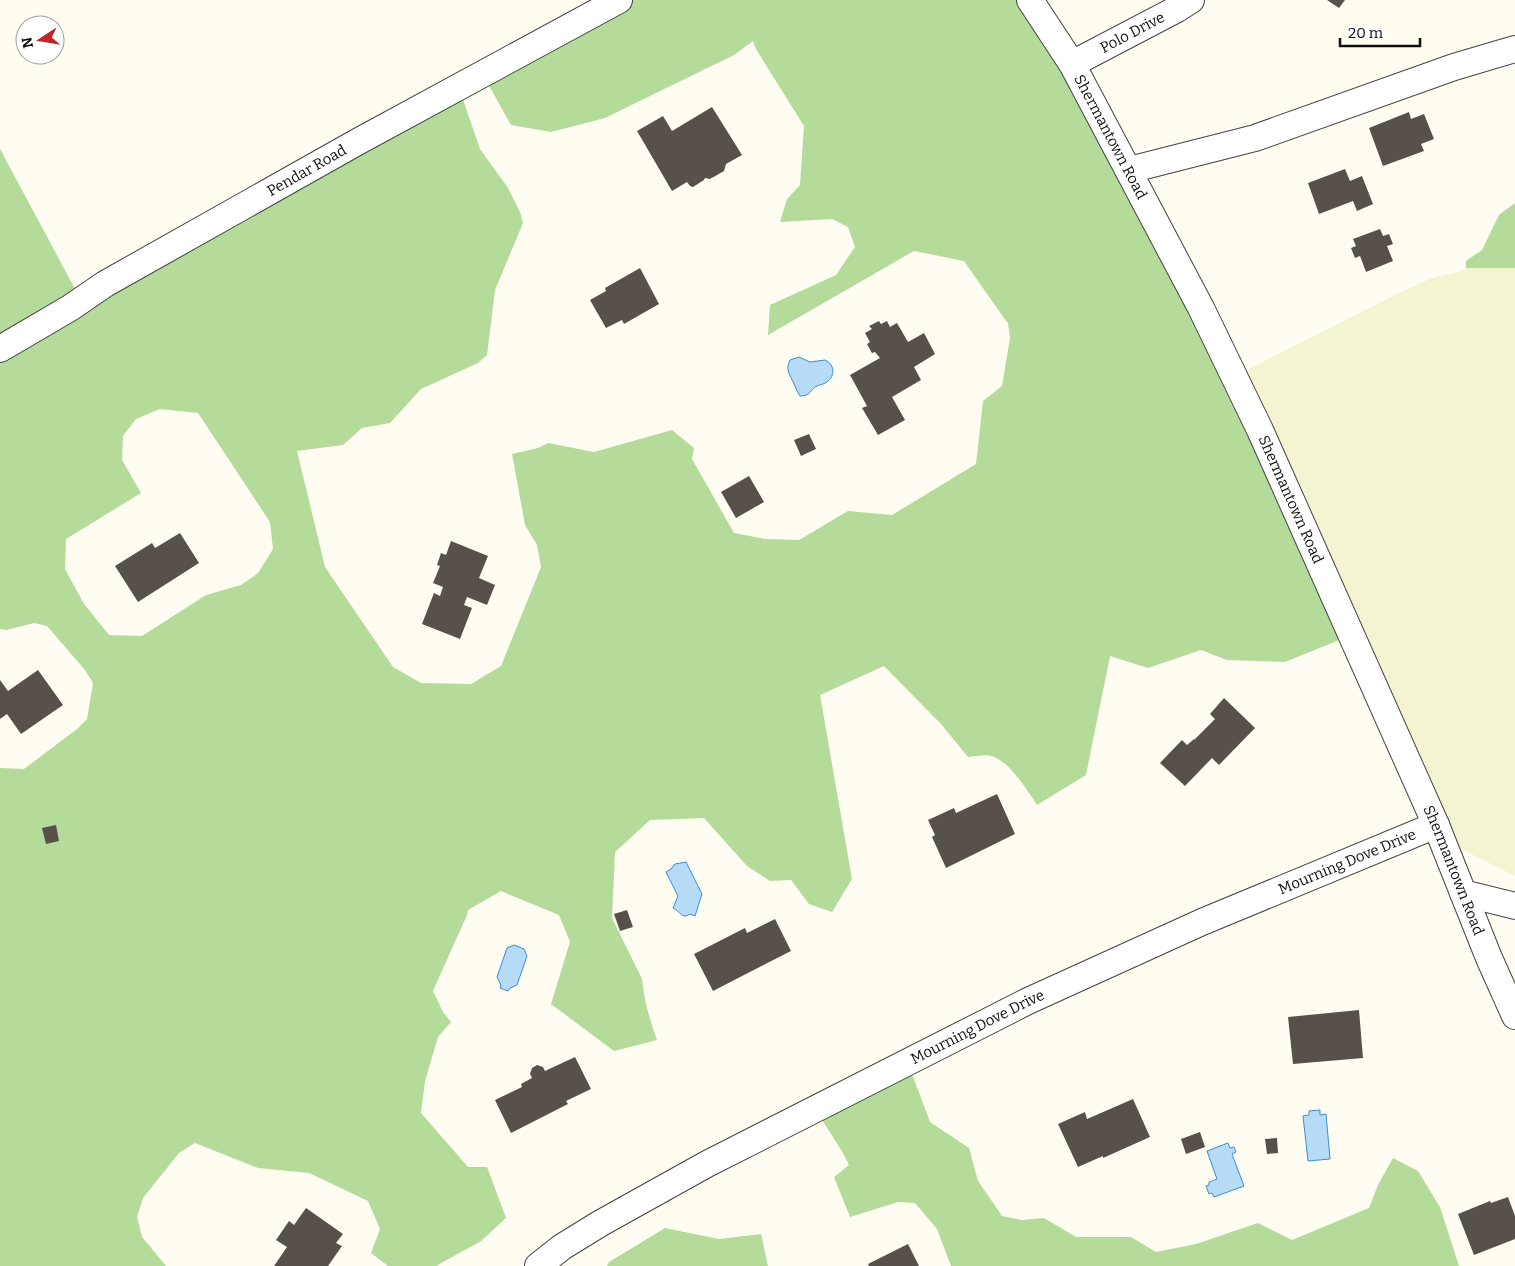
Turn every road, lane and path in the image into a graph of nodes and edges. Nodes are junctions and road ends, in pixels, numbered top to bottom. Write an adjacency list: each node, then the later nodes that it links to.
1 (619, 0): 7 (street, Pendar Road)
2 (1030, 0): 5 (street, Shermantown Road)
3 (1191, 0): 5 (street, Polo Drive)
4 (1515, 49): 6 (street)
5 (1072, 64): 6 (street, Shermantown Road)
6 (1129, 170): 8 (street, Shermantown Road)
7 (0, 349)
8 (1436, 825): 9 (street, Shermantown Road); 12 (street, Mourning Dove Drive)
9 (1463, 893): 10 (street); 11 (street, Shermantown Road)
10 (1515, 906)
11 (1515, 1016)
12 (538, 1266)

